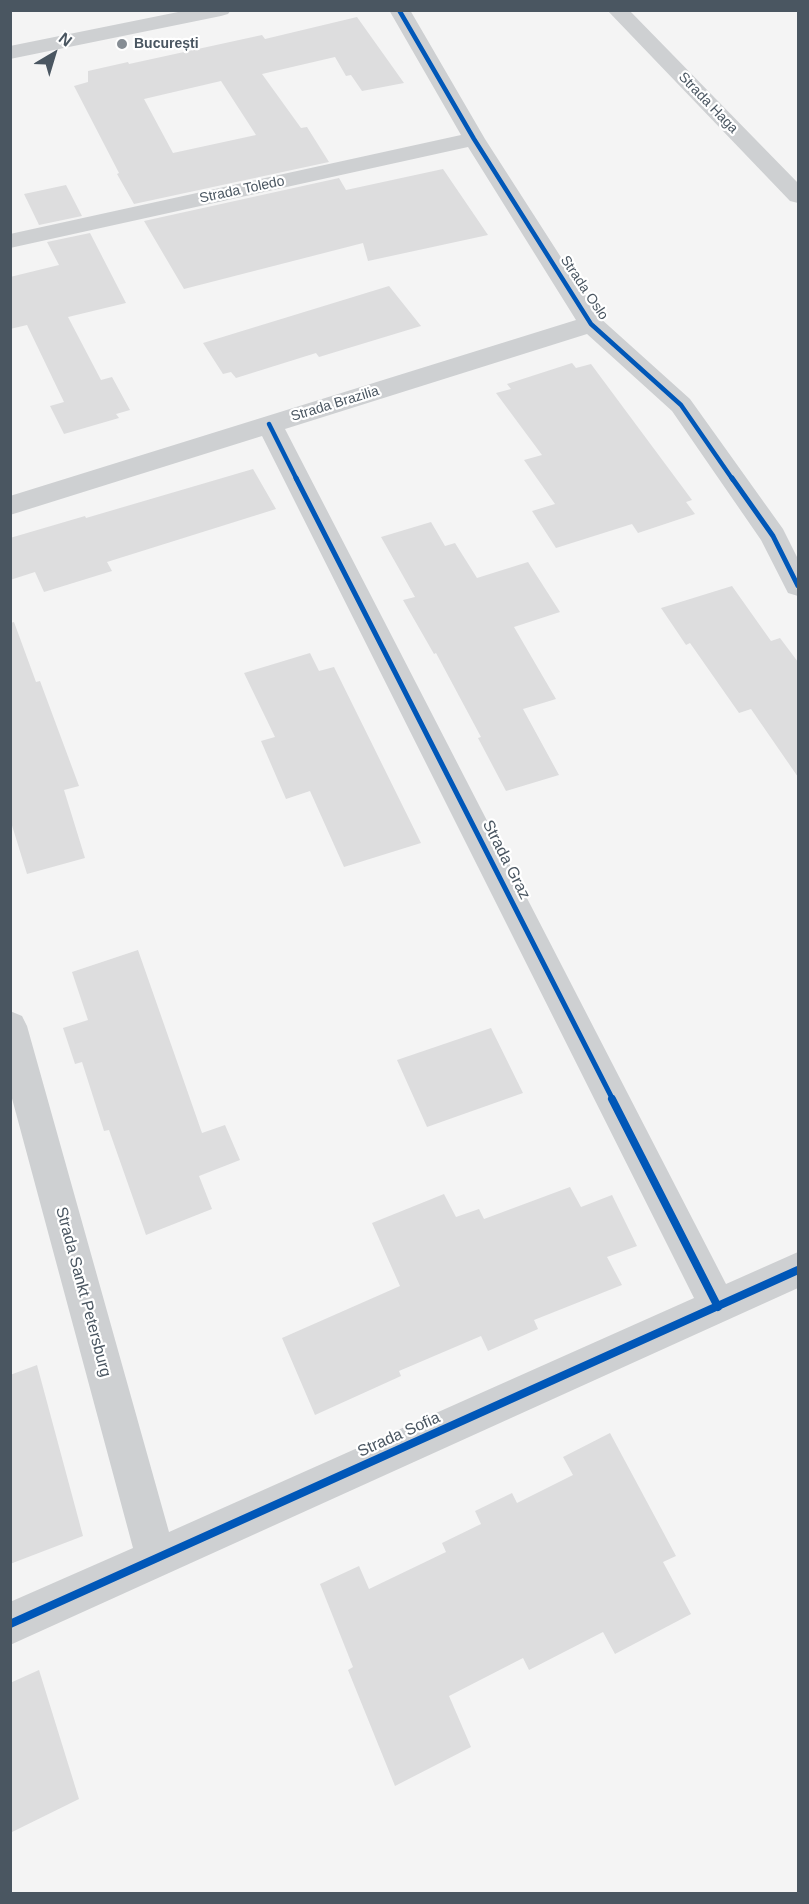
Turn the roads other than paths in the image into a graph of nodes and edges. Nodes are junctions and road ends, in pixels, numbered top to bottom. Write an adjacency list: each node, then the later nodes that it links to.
1 (221, 10): 4 (street)
2 (399, 10): 5 (street, Strada Oslo)
3 (617, 10): 6 (street, Strada Haga)
4 (10, 53)
5 (474, 139): 7 (street, Strada Toledo); 8 (street, Strada Oslo)
6 (798, 196)
7 (10, 241)
8 (591, 324): 9 (street, Strada Brazilia); 11 (street, Strada Oslo)
9 (269, 424): 10 (street, Strada Brazilia); 14 (street, Strada Graz)
10 (10, 506)
11 (798, 586)
12 (10, 1026): 15 (street, Strada Sankt Petersburg)
13 (798, 1269): 14 (street, Strada Sofia)
14 (718, 1308): 15 (street, Strada Sofia)
15 (156, 1557): 16 (street, Strada Sofia)
16 (10, 1624)

